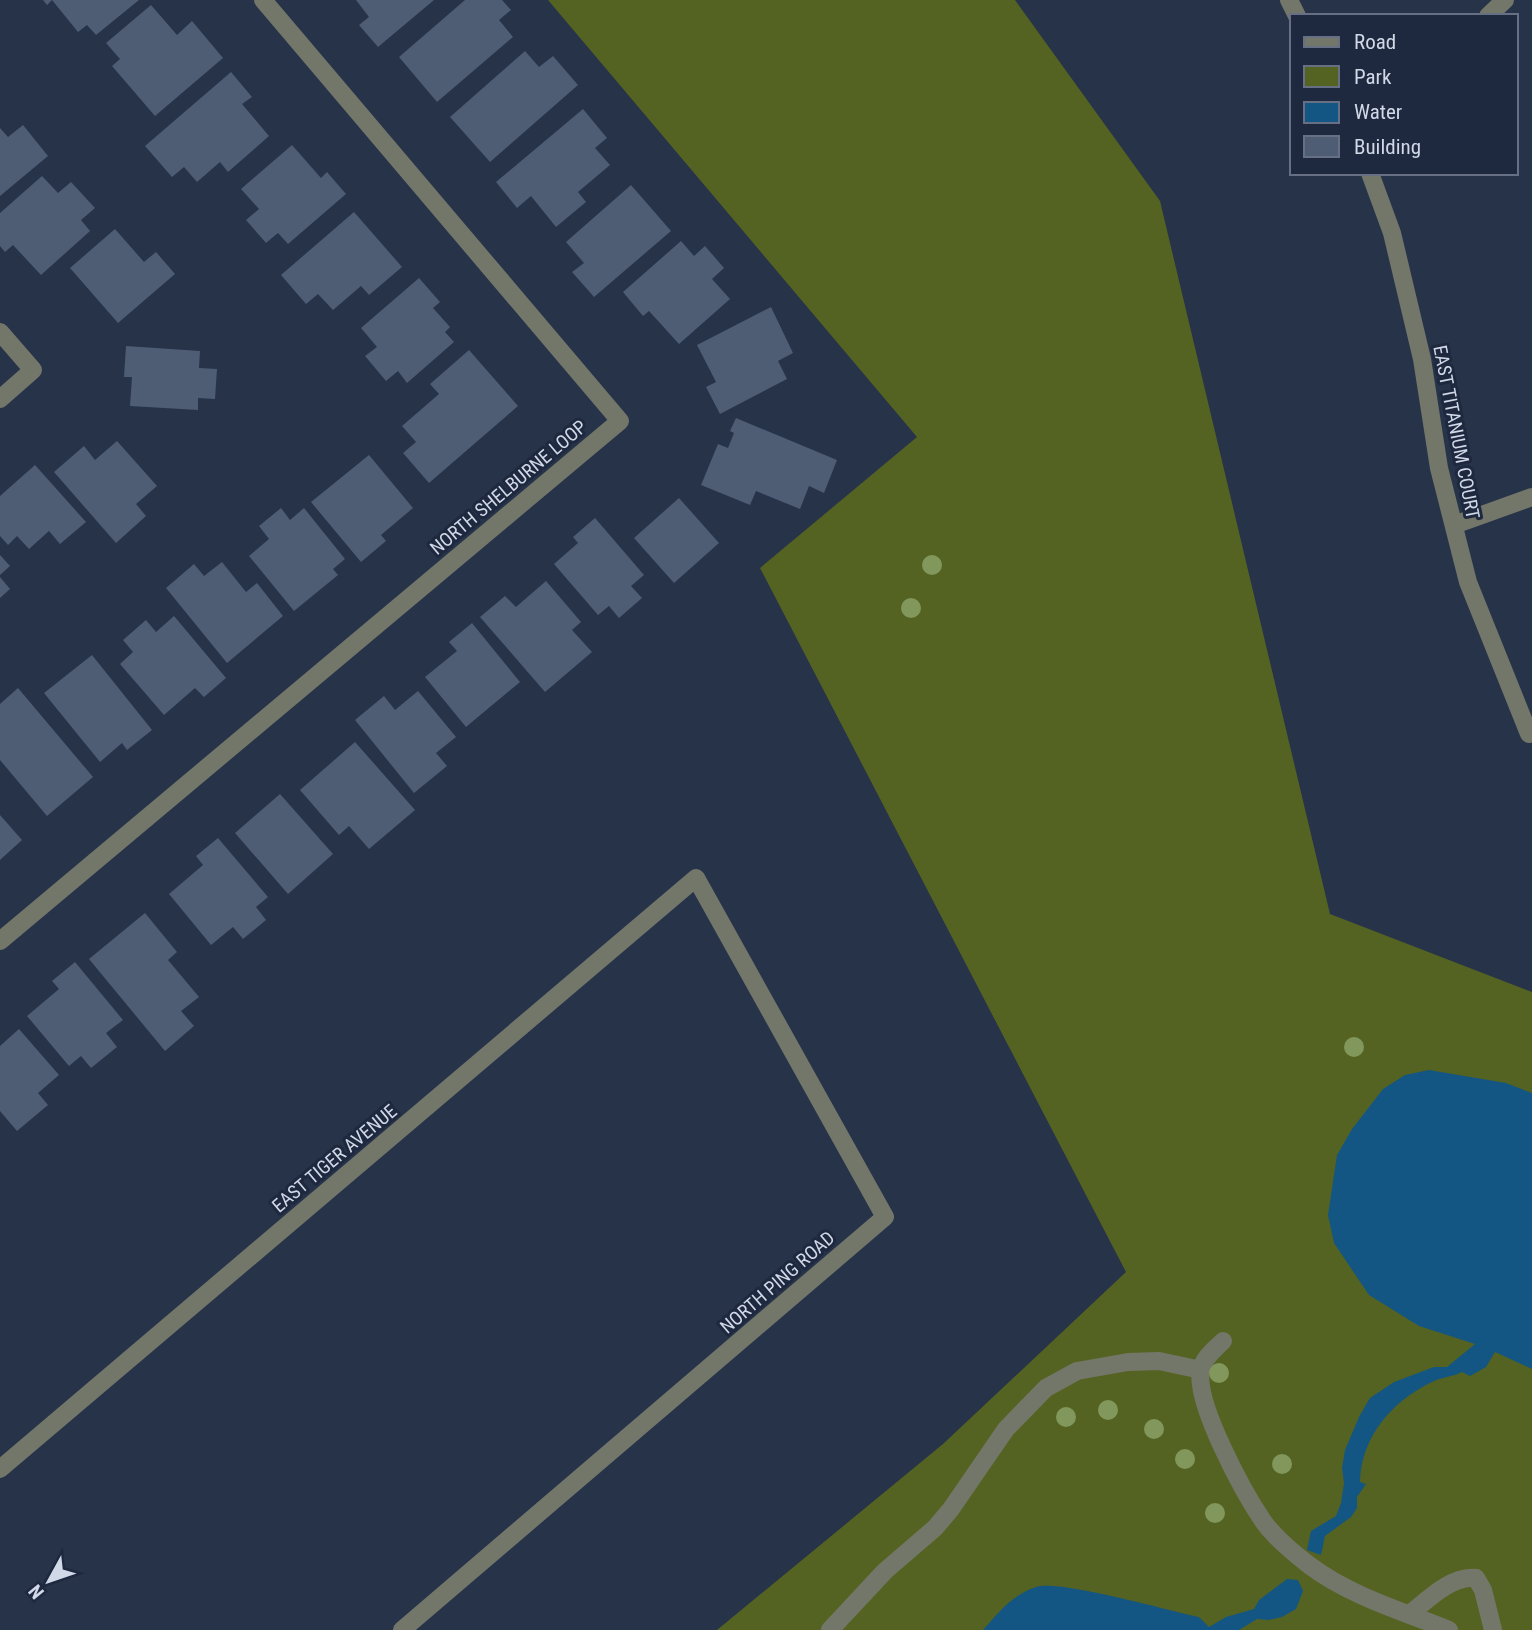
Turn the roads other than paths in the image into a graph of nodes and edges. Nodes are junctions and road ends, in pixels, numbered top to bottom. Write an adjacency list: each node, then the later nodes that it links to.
1 (262, 0): 11 (street, NORTH SHELBURNE LOOP)
2 (1505, 0): 3 (street)
3 (1490, 14)
4 (1371, 175): 8 (street, EAST TITANIUM COURT)
5 (0, 332): 6 (street)
6 (0, 399)
7 (1532, 497): 8 (street)
8 (1454, 524): 9 (street, EAST TITANIUM COURT)
9 (1529, 734)
10 (696, 878): 14 (street, EAST TIGER AVENUE); 16 (street, NORTH PING ROAD)
11 (0, 941)
12 (1223, 1341): 13 (street)
13 (1200, 1370): 15 (street); 17 (street)
14 (0, 1469)
15 (1410, 1614): 18 (street); 19 (street)
16 (402, 1630)
17 (830, 1630)
18 (1449, 1630)
19 (1493, 1630)

